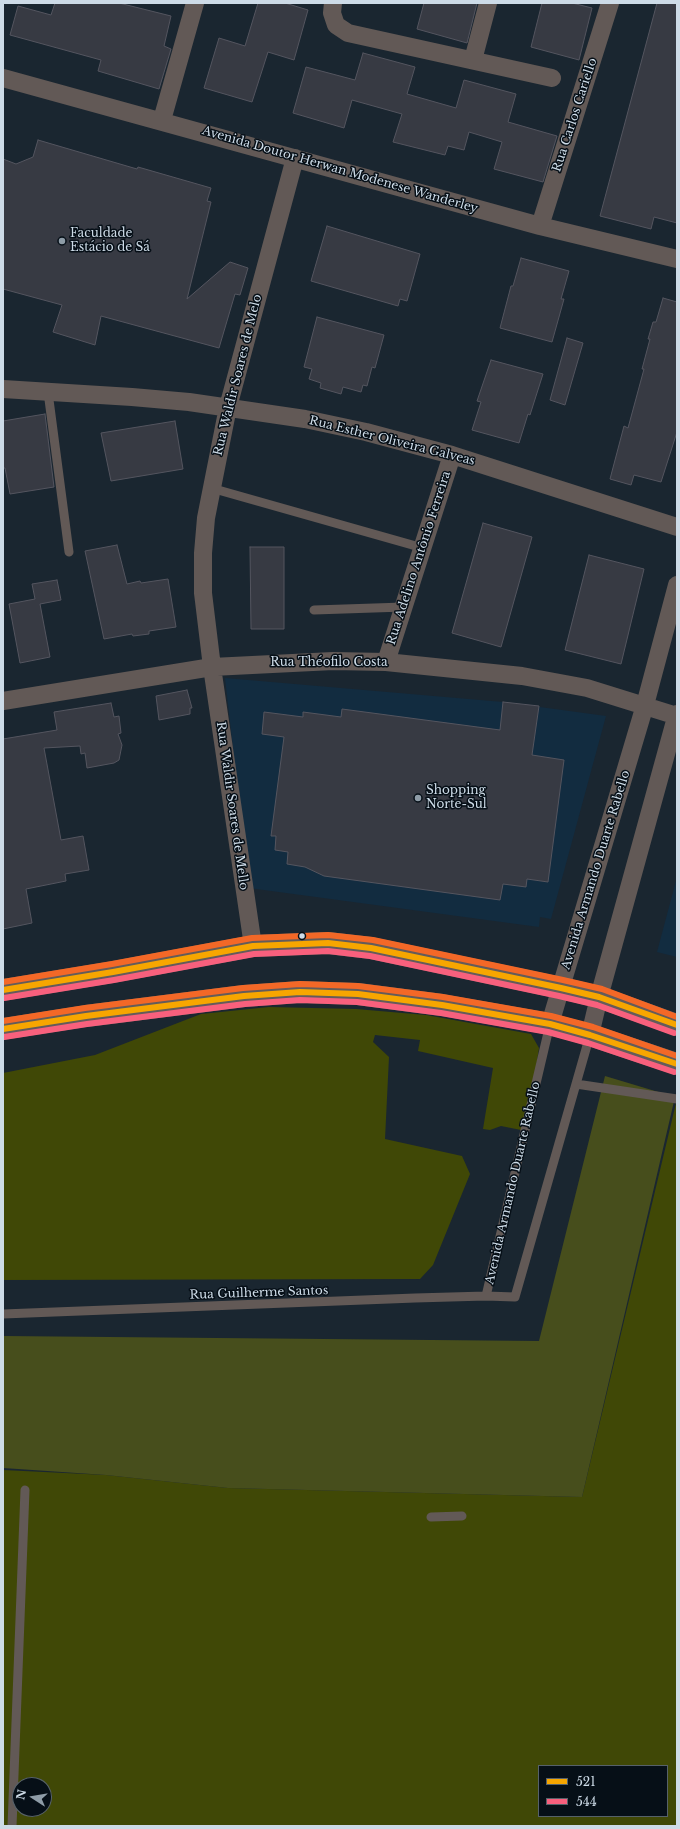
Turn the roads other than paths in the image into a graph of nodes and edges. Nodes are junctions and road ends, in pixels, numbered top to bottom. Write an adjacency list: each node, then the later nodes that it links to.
1 (195, 3): 8 (street)
2 (333, 3): 5 (street)
3 (488, 3): 5 (street)
4 (610, 3): 10 (street, Rua Carlos Cariello)
5 (473, 60): 7 (street)
6 (3, 78): 8 (street, Avenida Doutor Herwan Modenese Wanderley)
7 (552, 78)
8 (162, 120): 9 (street, Avenida Doutor Herwan Modenese Wanderley)
9 (295, 158): 10 (street, Avenida Doutor Herwan Modenese Wanderley); 14 (street, Rua Waldir Soares de Melo)
10 (540, 226): 11 (street, Avenida Doutor Herwan Modenese Wanderley)
11 (677, 259)
12 (3, 389): 13 (street, Rua Esther Oliveira Galveas)
13 (48, 392): 14 (street, Rua Esther Oliveira Galveas); 19 (lane)
14 (228, 407): 15 (street, Rua Esther Oliveira Galveas); 16 (street, Rua Waldir Soares de Melo)
15 (452, 455): 17 (street, Rua Esther Oliveira Galveas); 18 (street, Rua Adelino Antônio Ferreira)
16 (211, 488): 18 (lane); 24 (street, Rua Waldir Soares de Melo)
17 (677, 526)
18 (422, 548): 21 (street, Rua Adelino Antônio Ferreira)
19 (69, 552)
20 (677, 585): 26 (street, Avenida Armando Duarte Rabello)
21 (404, 607): 22 (lane); 23 (street, Rua Adelino Antônio Ferreira)
22 (314, 610)
23 (386, 662): 24 (street, Rua Théofilo Costa); 26 (street, Rua Théofilo Costa)
24 (212, 667): 25 (street, Rua Théofilo Costa); 28 (street, Rua Waldir Soares de Mello)
25 (3, 701)
26 (645, 705): 27 (street, Rua Théofilo Costa); 29 (street, Avenida Armando Duarte Rabello)
27 (677, 715): 31 (street)
28 (253, 946): 29 (main road); 30 (main road)
29 (561, 988): 31 (main road); 32 (street, Avenida Armando Duarte Rabello)
30 (3, 990)
31 (599, 997): 33 (main road); 35 (street)
32 (550, 1024): 34 (main road); 35 (main road); 39 (lane, Avenida Armando Duarte Rabello)
33 (677, 1025)
34 (3, 1029)
35 (590, 1035): 36 (main road); 37 (lane)
36 (677, 1064)
37 (576, 1084): 38 (lane); 39 (lane, Rua Guilherme Santos)
38 (677, 1099)
39 (486, 1296): 40 (lane, Rua Guilherme Santos)
40 (3, 1314)
41 (25, 1490): 44 (lane)
42 (462, 1516): 43 (lane)
43 (430, 1518)
44 (12, 1826)

